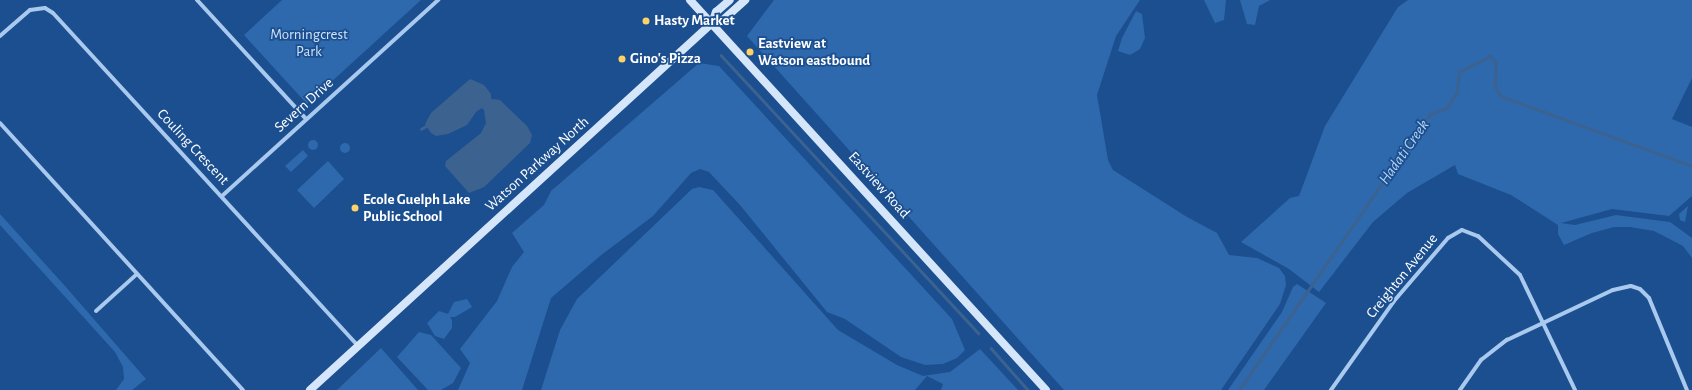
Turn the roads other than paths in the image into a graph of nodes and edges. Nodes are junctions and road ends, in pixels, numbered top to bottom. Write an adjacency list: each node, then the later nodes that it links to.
1 (438, 0): 8 (street, Severn Drive)
2 (690, 0): 6 (main road, Eastview Road)
3 (730, 0): 6 (main road, Watson Parkway North)
4 (745, 0): 6 (main road, Watson Parkway North)
5 (199, 1): 8 (street)
6 (712, 23): 14 (main road, Watson Parkway North); 17 (main road, Eastview Road)
7 (0, 36): 10 (street, Couling Crescent)
8 (306, 119): 10 (street, Severn Drive)
9 (0, 123): 11 (street)
10 (222, 196): 14 (street, Couling Crescent)
11 (138, 274): 12 (street); 15 (street)
12 (96, 311)
13 (1544, 322): 18 (street, Creighton Avenue); 19 (street); 20 (street, Creighton Avenue); 21 (street)
14 (358, 346): 16 (main road, Watson Parkway North)
15 (243, 390)
16 (310, 390)
17 (1046, 390)
18 (1331, 390)
19 (1460, 390)
20 (1576, 390)
21 (1687, 390)

